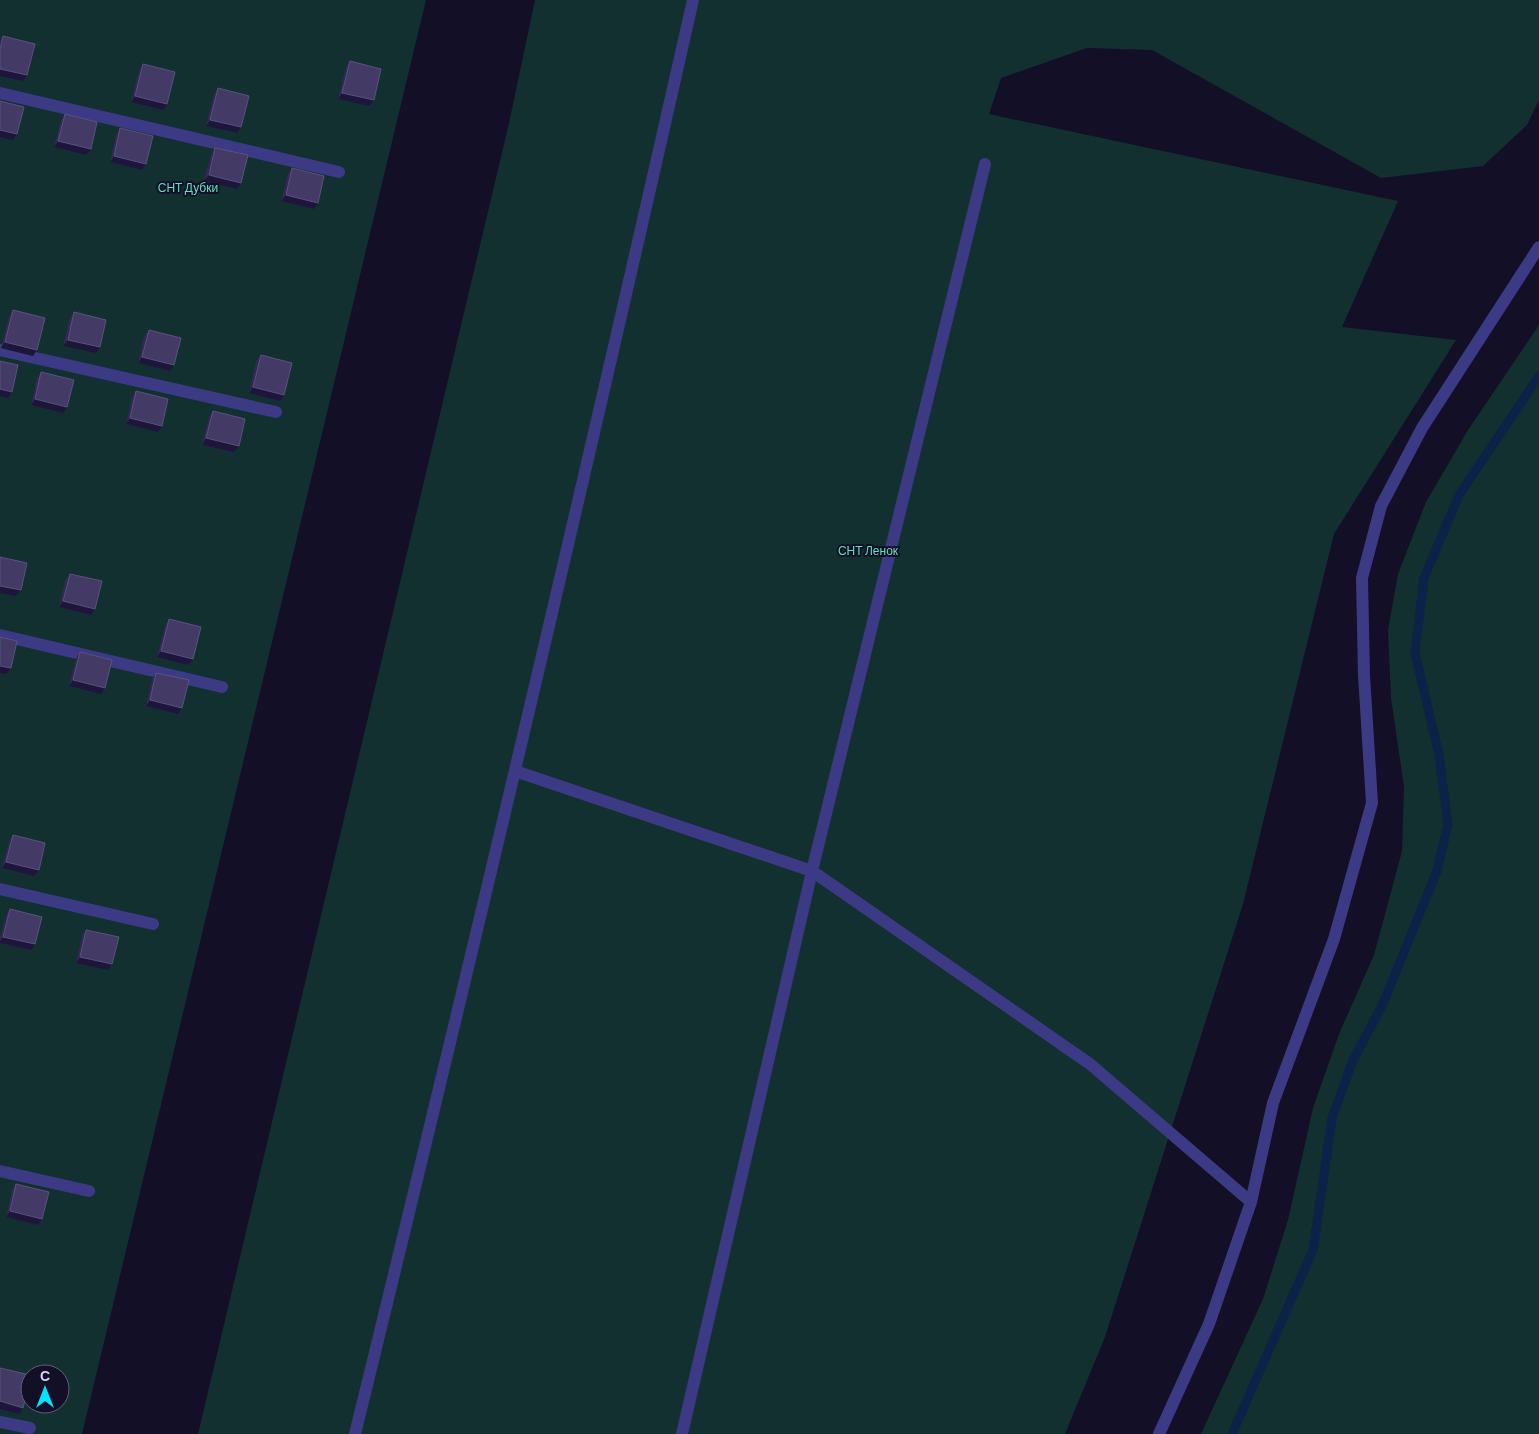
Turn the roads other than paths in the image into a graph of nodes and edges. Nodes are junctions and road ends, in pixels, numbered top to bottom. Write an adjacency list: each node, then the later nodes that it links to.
1 (693, 0): 10 (street)
2 (0, 93): 4 (street)
3 (985, 164): 11 (street)
4 (339, 172)
5 (1539, 247): 16 (street)
6 (0, 350): 7 (street)
7 (276, 412)
8 (0, 636): 9 (street)
9 (222, 687)
10 (515, 771): 11 (street); 19 (street)
11 (812, 871): 16 (street); 20 (street)
12 (0, 889): 13 (street)
13 (153, 924)
14 (0, 1171): 15 (street)
15 (90, 1192)
16 (1251, 1202): 21 (street)
17 (0, 1422): 18 (street)
18 (30, 1428)
19 (354, 1434)
20 (682, 1434)
21 (1159, 1434)

